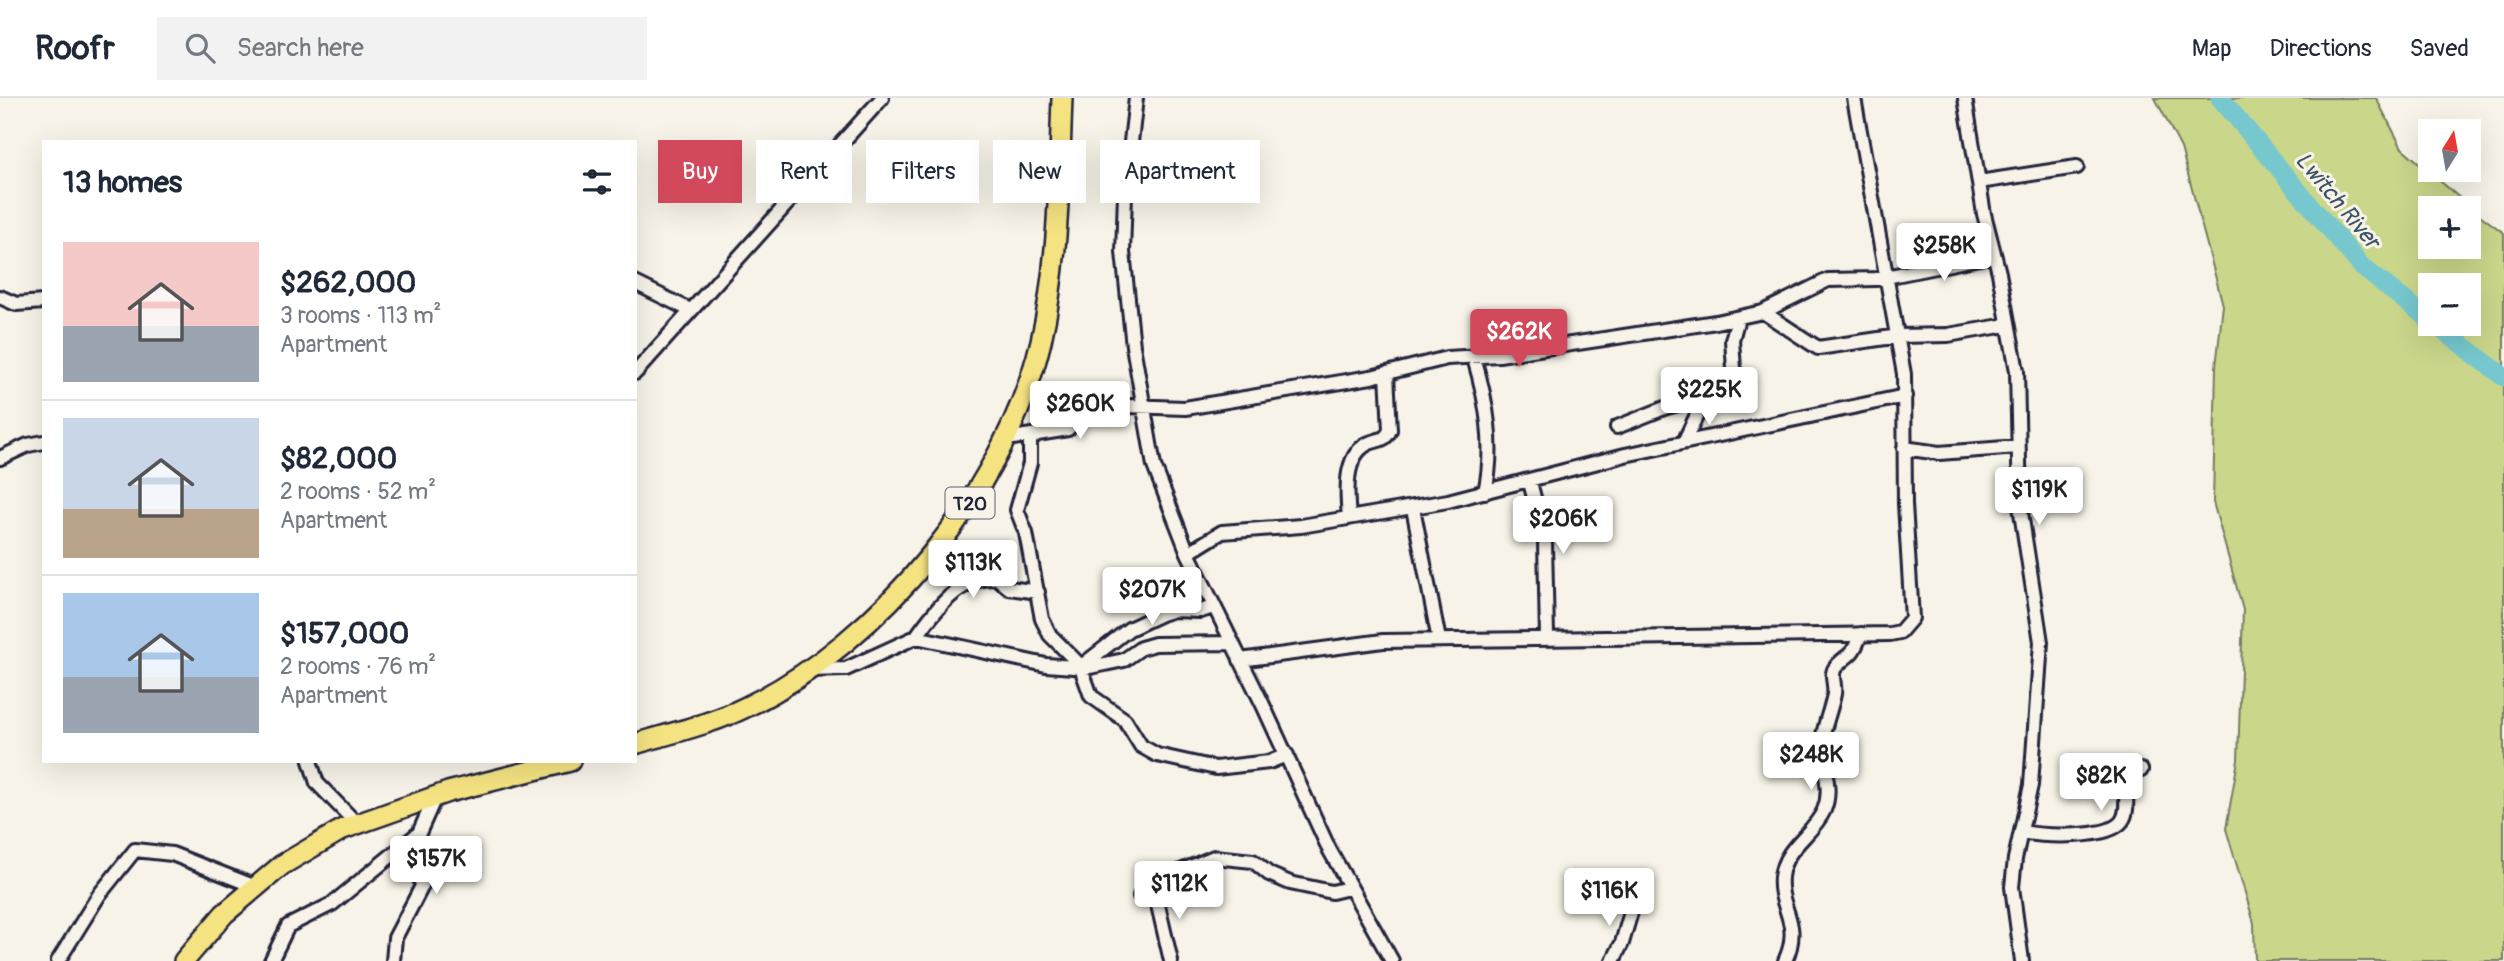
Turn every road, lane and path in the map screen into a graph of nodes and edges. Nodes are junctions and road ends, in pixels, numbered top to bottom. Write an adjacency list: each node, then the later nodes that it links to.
1 (882, 98): 13 (street)
2 (1062, 98): 26 (main road, T20)
3 (1136, 98): 23 (street)
4 (1854, 98): 9 (street)
5 (1965, 98): 7 (street)
6 (2077, 167): 7 (street)
7 (1979, 182): 8 (street)
8 (1994, 255): 9 (street); 16 (street)
9 (1887, 277): 14 (street); 17 (street)
10 (637, 284): 13 (street)
11 (0, 297): 12 (street)
12 (42, 302)
13 (690, 310): 19 (street)
14 (1763, 312): 15 (street); 17 (street)
15 (1738, 318): 18 (street); 22 (street)
16 (2007, 325): 17 (street); 29 (street)
17 (1899, 337): 21 (street)
18 (1474, 358): 20 (street); 33 (street)
19 (637, 371)
20 (1387, 374): 23 (street); 35 (street)
21 (1905, 396): 28 (street); 30 (street)
22 (1706, 398): 24 (street); 28 (street)
23 (1143, 409): 25 (street); 36 (street)
24 (1616, 427)
25 (1036, 435): 26 (street); 37 (street)
26 (1007, 439): 46 (main road, T20)
27 (42, 442): 31 (street)
28 (1684, 442): 32 (street)
29 (2018, 447): 30 (street); 54 (street)
30 (1904, 449): 39 (street)
31 (0, 457)
32 (1530, 482): 33 (street); 41 (street)
33 (1485, 492): 34 (street)
34 (1413, 508): 35 (street); 42 (street)
35 (1349, 518): 36 (street)
36 (1188, 553): 38 (street)
37 (1038, 592): 40 (street); 45 (street)
38 (1213, 607): 43 (street); 45 (street)
39 (1861, 634): 41 (street); 68 (street)
40 (916, 637): 45 (street); 46 (street)
41 (1547, 637): 42 (street)
42 (1439, 640): 44 (street)
43 (1233, 643): 44 (street); 45 (street)
44 (1240, 660): 48 (street)
45 (1080, 667): 48 (street)
46 (807, 670): 47 (main road, T20)
47 (637, 743)
48 (1287, 755): 58 (street)
49 (310, 763): 53 (street)
50 (562, 763): 52 (main road)
51 (2141, 770): 54 (street)
52 (436, 795): 53 (main road); 55 (street)
53 (356, 823): 56 (main road)
54 (2022, 832): 69 (street)
55 (401, 847): 63 (street); 64 (street)
56 (256, 887): 61 (street); 62 (main road)
57 (1154, 888): 58 (street); 59 (street); 65 (street)
58 (1349, 888): 66 (street)
59 (1140, 896)
60 (1631, 912): 67 (street)
61 (58, 961)
62 (184, 961)
63 (271, 961)
64 (393, 961)
65 (1171, 961)
66 (1392, 961)
67 (1614, 961)
68 (1785, 961)
69 (2022, 961)

